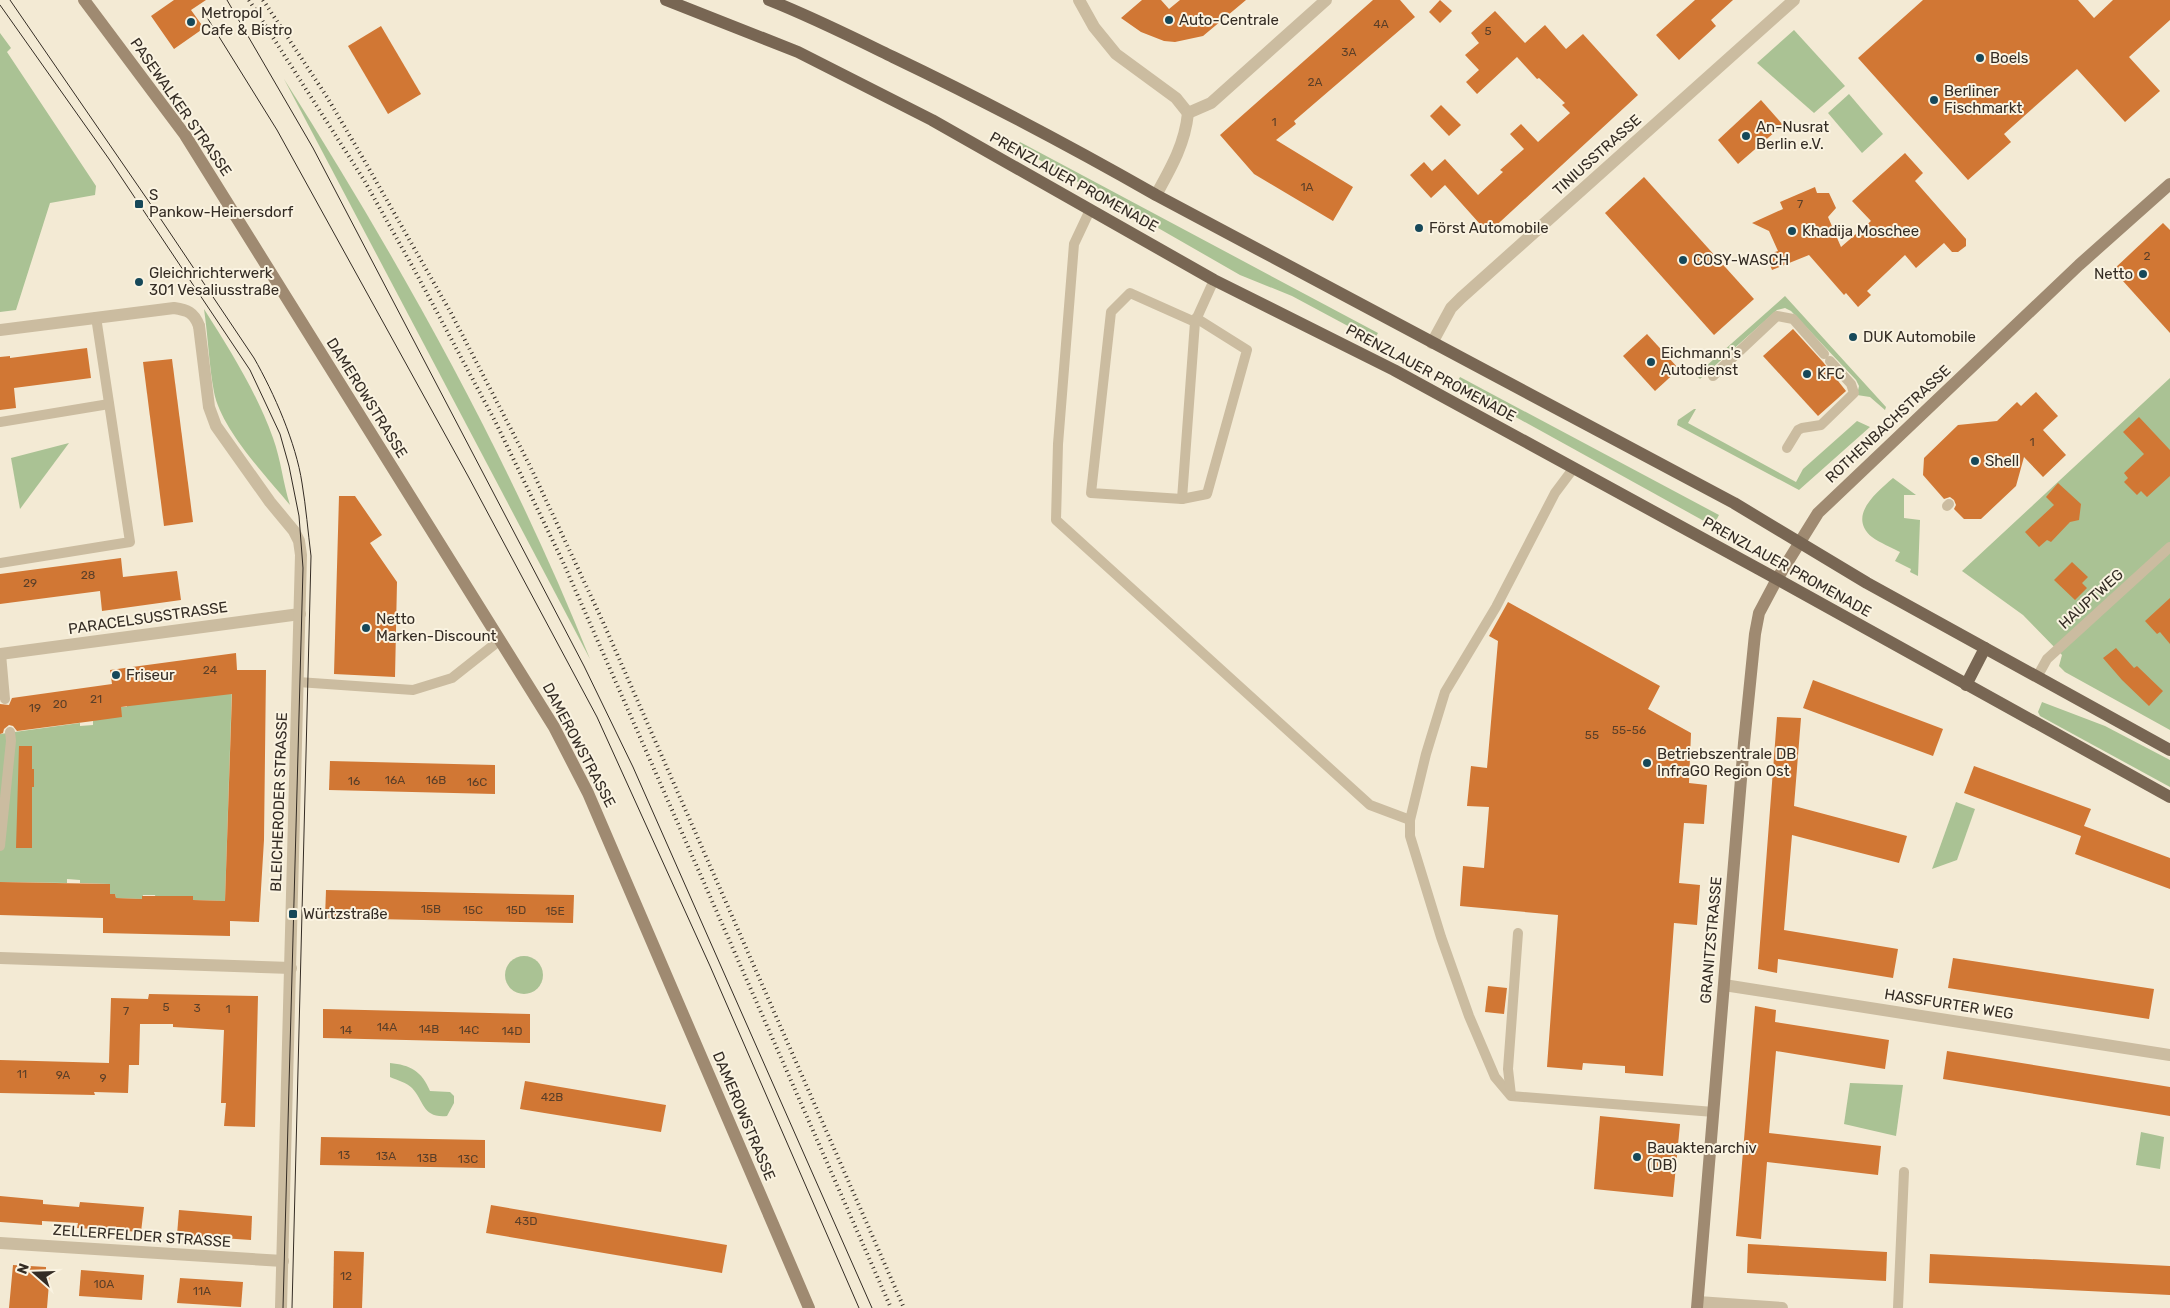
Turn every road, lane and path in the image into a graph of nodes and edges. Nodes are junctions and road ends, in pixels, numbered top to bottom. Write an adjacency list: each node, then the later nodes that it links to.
1 (84, 0): 11 (main road, PASEWALKER STRASSE)
2 (666, 0): 10 (main road, PRENZLAUER PROMENADE)
3 (769, 0): 9 (main road, PRENZLAUER PROMENADE)
4 (1079, 0): 7 (street)
5 (1326, 0): 7 (street)
6 (1794, 0): 16 (street, TINIUSSTRASSE)
7 (1188, 113): 9 (street)
8 (2170, 184): 23 (main road, ROTHENBACHSTRASSE)
9 (1156, 195): 16 (main road, PRENZLAUER PROMENADE)
10 (1090, 210): 12 (main road, PRENZLAUER PROMENADE); 38 (lane)
11 (247, 235): 28 (main road, DAMEROWSTRASSE)
12 (1214, 280): 14 (lane); 21 (main road, PRENZLAUER PROMENADE)
13 (96, 317): 15 (street); 18 (lane); 27 (street, BLEICHERODER STRASSE)
14 (1196, 320): 22 (lane); 22 (lane); 22 (lane)
15 (0, 330)
16 (1432, 344): 23 (main road, PRENZLAUER PROMENADE)
17 (1713, 376): 20 (lane)
18 (109, 404): 19 (lane); 25 (lane)
19 (0, 422)
20 (1787, 448)
21 (1573, 469): 26 (main road, PRENZLAUER PROMENADE); 38 (lane)
22 (1182, 499)
23 (1798, 542): 26 (main road, ROTHENBACHSTRASSE); 29 (main road, PRENZLAUER PROMENADE)
24 (2170, 547): 31 (lane, HAUPTWEG)
25 (0, 563)
26 (1776, 579): 33 (main road, PRENZLAUER PROMENADE); 43 (main road, GRANITZSTRASSE)
27 (300, 614): 30 (street, PARACELSUSSTRASSE); 32 (street, BLEICHERODER STRASSE)
28 (500, 640): 32 (lane); 52 (main road, DAMEROWSTRASSE)
29 (1985, 648): 31 (main road, PRENZLAUER PROMENADE); 33 (main road)
30 (0, 654): 34 (lane)
31 (2037, 677): 36 (main road, PRENZLAUER PROMENADE)
32 (298, 682): 42 (street, BLEICHERODER STRASSE)
33 (1966, 685): 37 (main road, PRENZLAUER PROMENADE)
34 (6, 698)
35 (10, 732): 39 (lane)
36 (2170, 750)
37 (2170, 797)
38 (1410, 820): 45 (lane)
39 (0, 846)
40 (1518, 933): 45 (lane)
41 (0, 958): 42 (street)
42 (291, 968): 49 (street, BLEICHERODER STRASSE)
43 (1724, 985): 44 (street, HASSFURTER WEG); 46 (main road, GRANITZSTRASSE)
44 (2170, 1055)
45 (1511, 1096): 46 (lane)
46 (1714, 1112): 50 (main road, GRANITZSTRASSE)
47 (1904, 1172): 54 (lane)
48 (0, 1243): 49 (street, ZELLERFELDER STRASSE)
49 (283, 1261): 51 (street, BLEICHERODER STRASSE)
50 (1698, 1305): 53 (street)
51 (282, 1308)
52 (809, 1308)
53 (1782, 1308)
54 (1898, 1308)

